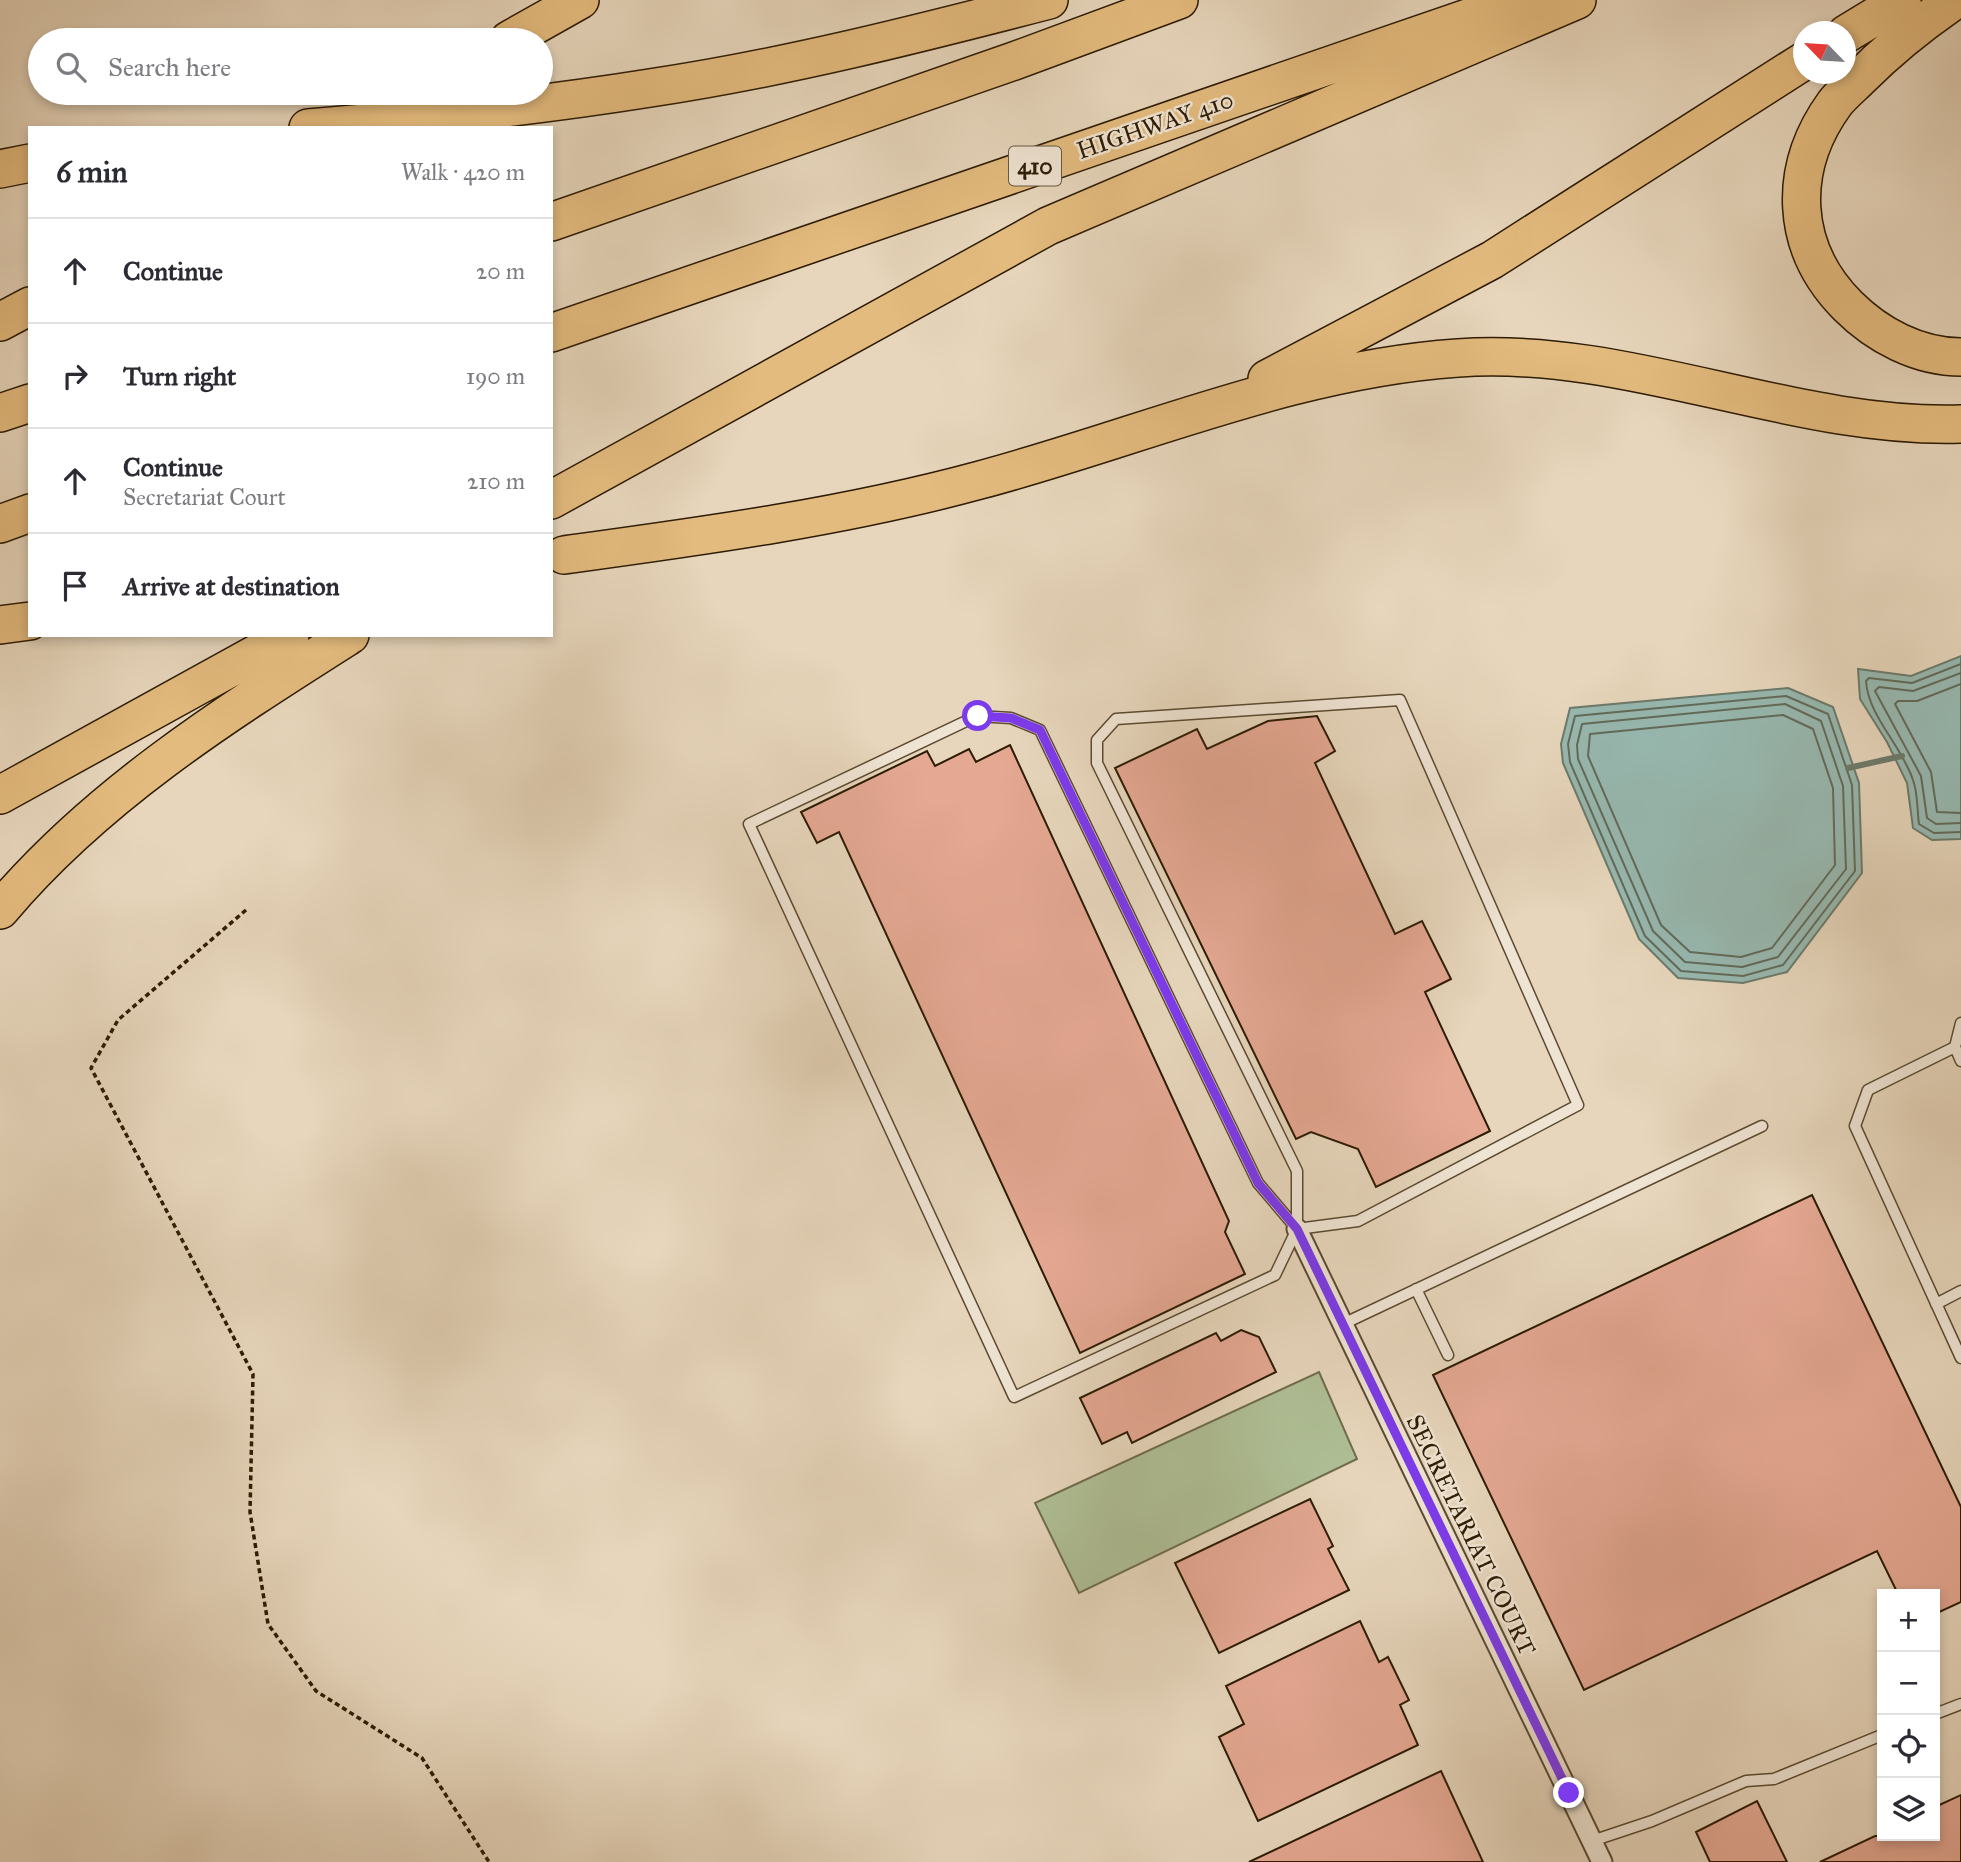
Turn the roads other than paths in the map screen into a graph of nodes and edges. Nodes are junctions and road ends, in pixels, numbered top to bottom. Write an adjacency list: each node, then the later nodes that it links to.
1 (580, 0): 8 (highway)
2 (1049, 0): 11 (highway)
3 (1179, 0): 18 (highway)
4 (1520, 0): 21 (highway, HIGHWAY 410 / 410)
5 (1577, 0): 27 (highway)
6 (1902, 0): 9 (highway)
7 (1955, 0): 22 (highway)
8 (530, 28)
9 (1856, 28)
10 (1793, 68): 24 (highway)
11 (553, 102)
12 (529, 105): 13 (highway)
13 (330, 126)
14 (28, 151): 15 (highway)
15 (0, 153)
16 (28, 163): 17 (highway)
17 (0, 169)
18 (553, 221)
19 (28, 307): 20 (highway)
20 (0, 322)
21 (553, 332)
22 (1961, 357)
23 (28, 404): 25 (highway)
24 (1207, 410): 26 (highway); 30 (highway)
25 (0, 413)
26 (1961, 424)
27 (553, 499)
28 (28, 514): 29 (highway)
29 (0, 523)
30 (564, 555)
31 (28, 621): 32 (highway)
32 (0, 625)
33 (286, 637): 35 (highway)
34 (346, 637): 36 (highway)
35 (0, 795)
36 (0, 910)
37 (1961, 1023): 38 (lane)
38 (1955, 1047): 39 (lane); 44 (lane)
39 (1961, 1061)
40 (1762, 1126): 42 (lane)
41 (1297, 1229): 41 (lane); 41 (lane); 45 (street, SECRETARIAT COURT)
42 (1416, 1289): 45 (lane); 46 (lane)
43 (1961, 1291): 44 (lane)
44 (1936, 1304): 47 (lane)
45 (1343, 1324): 51 (street, SECRETARIAT COURT)
46 (1448, 1355)
47 (1961, 1358)
48 (1961, 1704): 49 (lane)
49 (1940, 1712)
50 (1877, 1737): 51 (lane)
51 (1592, 1841): 52 (street, SECRETARIAT COURT)
52 (1602, 1862)

